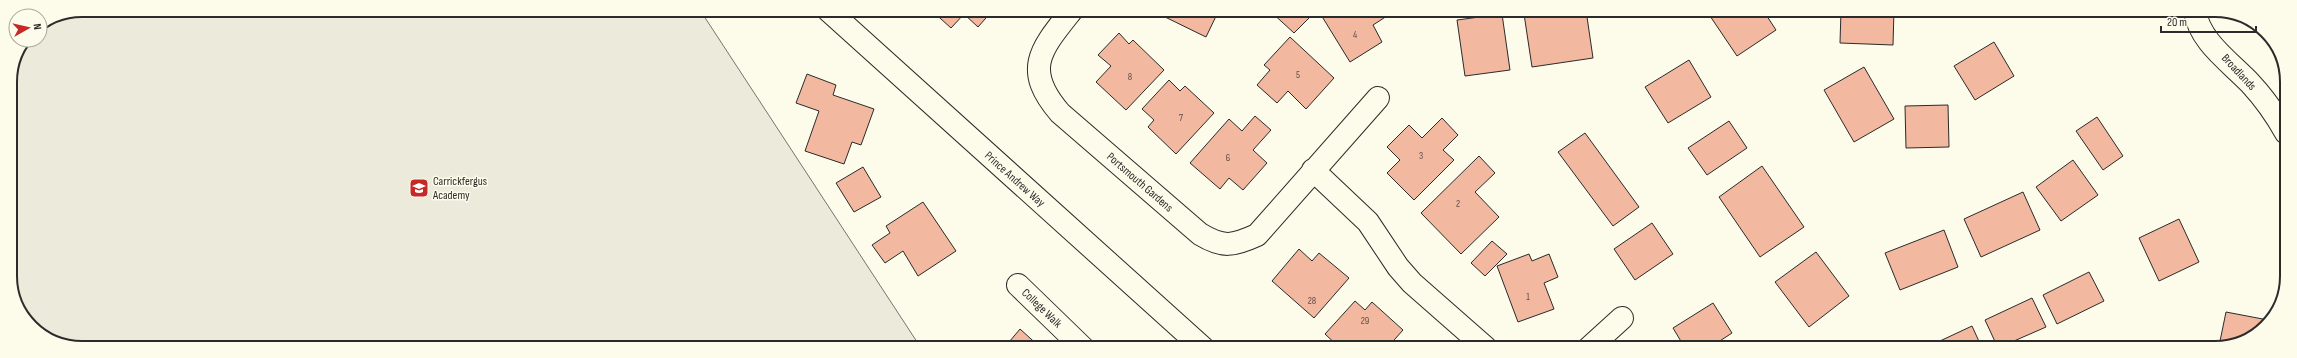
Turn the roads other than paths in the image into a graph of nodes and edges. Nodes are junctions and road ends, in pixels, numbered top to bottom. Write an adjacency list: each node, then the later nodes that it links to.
1 (836, 17): 10 (street, Prince Andrew Way)
2 (1066, 17): 6 (street, Portsmouth Gardens)
3 (2196, 17): 5 (street, Broadlands)
4 (1378, 98): 6 (street, Portsmouth Gardens)
5 (2280, 125)
6 (1313, 170): 11 (street)
7 (1018, 285): 9 (street, College Walk)
8 (1622, 318): 12 (street)
9 (1076, 341)
10 (1195, 341)
11 (1478, 341)
12 (1597, 341)

